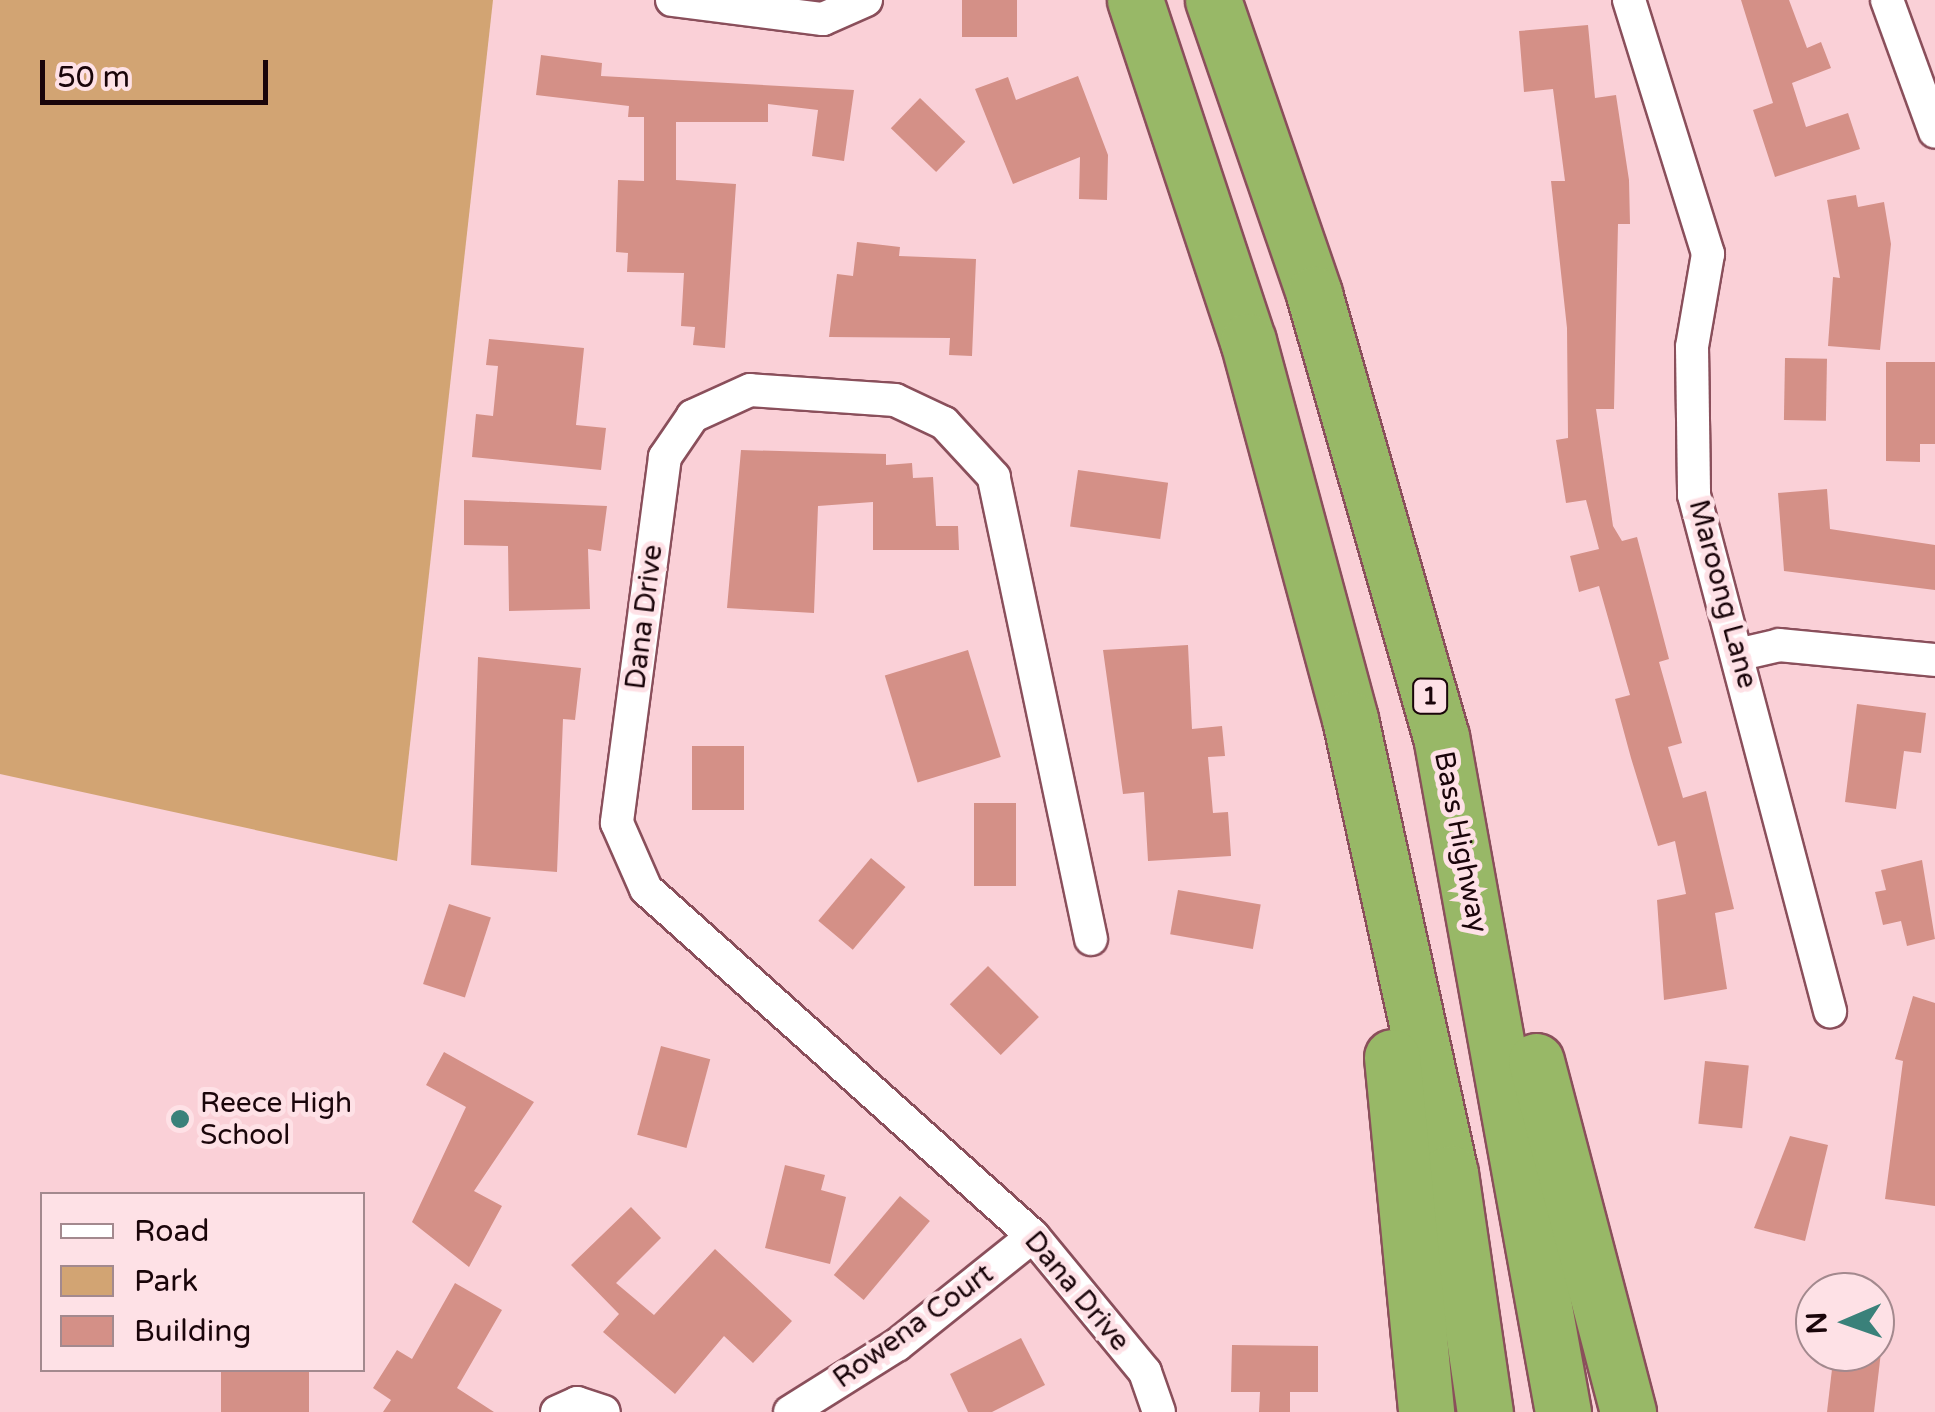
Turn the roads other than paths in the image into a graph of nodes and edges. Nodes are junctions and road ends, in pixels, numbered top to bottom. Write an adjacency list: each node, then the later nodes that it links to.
1 (672, 0): 2 (street)
2 (866, 0)
3 (1136, 0): 10 (highway)
4 (1213, 0): 11 (highway, Bass Highway / 1)
5 (1629, 0): 8 (street, Maroong Lane)
6 (1887, 0): 7 (street)
7 (1935, 132)
8 (1741, 654): 9 (street); 13 (street, Maroong Lane)
9 (1935, 660)
10 (1350, 719): 19 (highway); 20 (highway)
11 (1441, 736): 21 (highway, Bass Highway / 1); 22 (highway)
12 (1091, 939): 14 (street, Dana Drive)
13 (1830, 1011)
14 (1033, 1236): 17 (street, Rowena Court); 18 (street, Dana Drive)
15 (557, 1412): 16 (street)
16 (604, 1412)
17 (790, 1412)
18 (1159, 1412)
19 (1426, 1412)
20 (1485, 1412)
21 (1564, 1412)
22 (1628, 1412)

